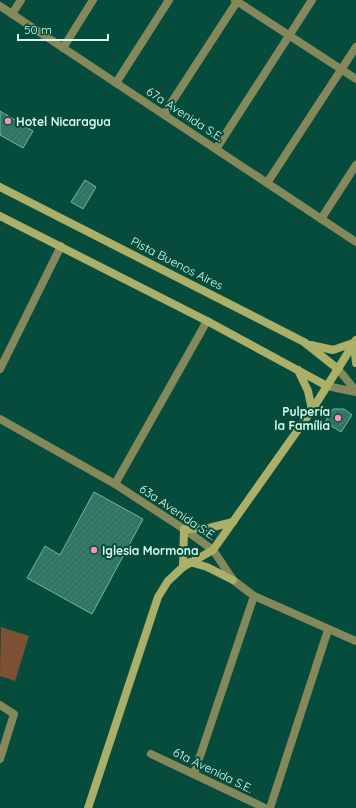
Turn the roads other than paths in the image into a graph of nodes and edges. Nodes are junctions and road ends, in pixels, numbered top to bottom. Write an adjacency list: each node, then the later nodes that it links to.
1 (21, 0): 7 (street)
2 (93, 0): 10 (street)
3 (168, 0): 13 (street)
4 (237, 0): 8 (street); 14 (street)
5 (312, 0): 8 (street)
6 (0, 6): 7 (street, 67a Avenida S.E.)
7 (12, 14): 10 (street, 67a Avenida S.E.)
8 (289, 36): 11 (street); 15 (street)
9 (356, 47): 11 (street)
10 (63, 48): 13 (street, 67a Avenida S.E.)
11 (341, 70): 12 (street); 17 (street)
12 (356, 79)
13 (116, 83): 14 (street, 67a Avenida S.E.)
14 (164, 114): 15 (street, 67a Avenida S.E.)
15 (216, 149): 17 (street, 67a Avenida S.E.)
16 (356, 165): 20 (street)
17 (267, 183): 20 (street, 67a Avenida S.E.)
18 (0, 187): 25 (street, Pista Buenos Aires)
19 (0, 216): 22 (street)
20 (321, 219): 21 (street, 67a Avenida S.E.)
21 (356, 242)
22 (60, 246): 23 (street); 27 (street)
23 (207, 321): 28 (street); 34 (street)
24 (355, 341): 25 (street); 26 (street); 29 (street)
25 (304, 342): 29 (street, Pista Buenos Aires)
26 (356, 362)
27 (0, 369)
28 (297, 369): 30 (street); 32 (street)
29 (338, 369): 30 (street); 31 (street)
30 (327, 386): 31 (street); 32 (street)
31 (356, 392)
32 (312, 410): 35 (street)
33 (0, 419): 34 (street, 63a Avenida S.E.)
34 (115, 484): 36 (street, 63a Avenida S.E.)
35 (233, 522): 36 (street); 37 (street)
36 (184, 529): 37 (street, 63a Avenida S.E.); 39 (street)
37 (213, 550): 38 (street); 40 (street, 63a Avenida S.E.)
38 (190, 562): 39 (street); 40 (street)
39 (183, 567): 48 (street)
40 (233, 580): 41 (street, 63a Avenida S.E.)
41 (254, 596): 42 (street, 63a Avenida S.E.); 47 (street)
42 (328, 630): 43 (street, 63a Avenida S.E.); 50 (street)
43 (356, 641)
44 (0, 705): 46 (street)
45 (151, 754): 47 (street, 61a Avenida S.E.)
46 (0, 759)
47 (194, 774): 49 (street, 61a Avenida S.E.)
48 (88, 808)
49 (265, 808)
50 (270, 808)

